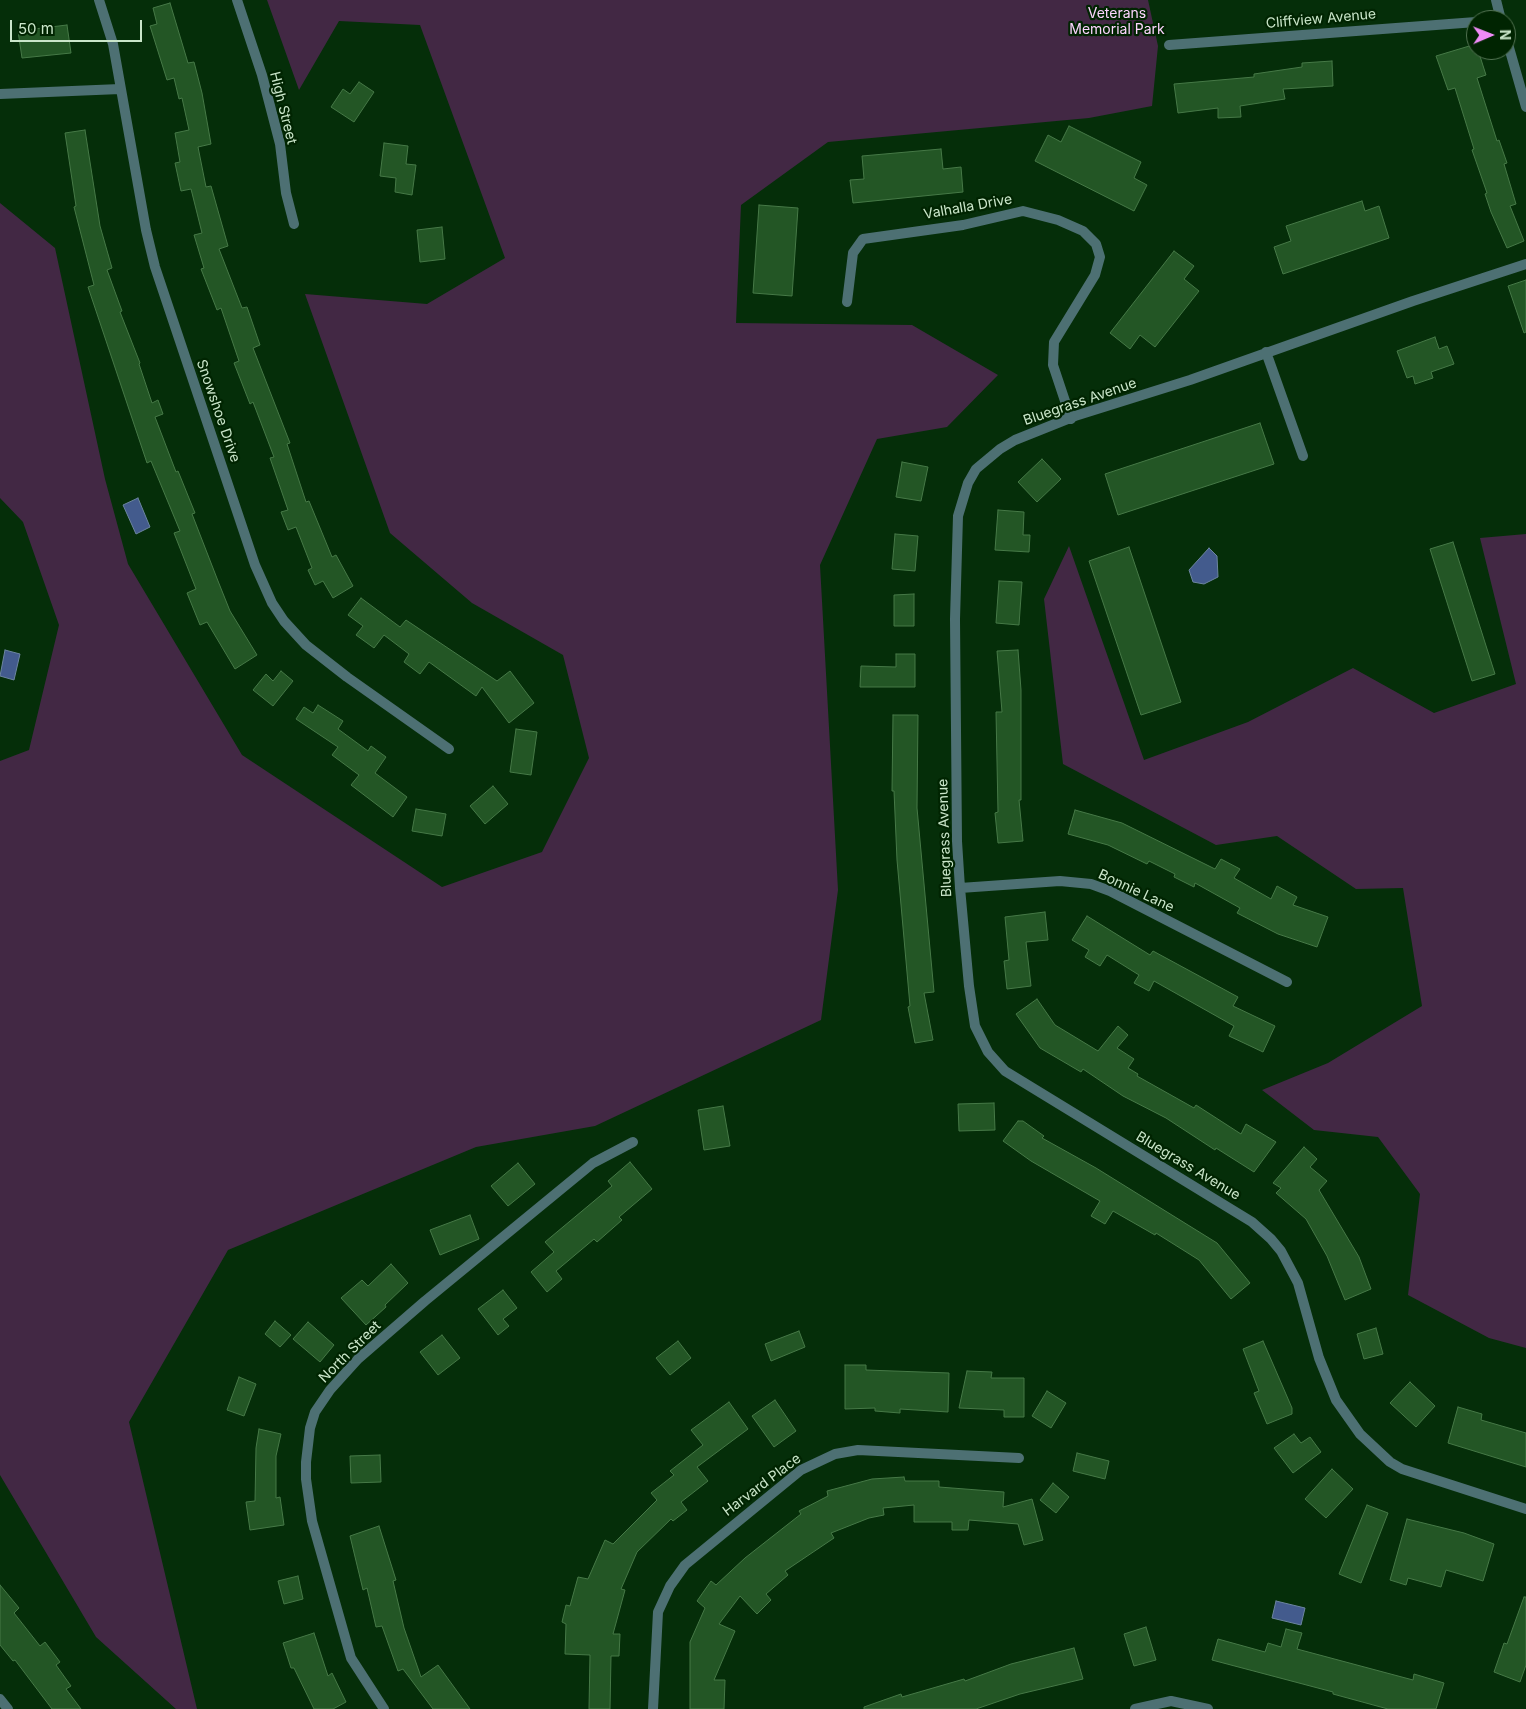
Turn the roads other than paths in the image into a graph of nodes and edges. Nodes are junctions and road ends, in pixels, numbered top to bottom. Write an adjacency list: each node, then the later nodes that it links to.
1 (99, 0): 6 (street, Snowshoe Drive)
2 (238, 0): 9 (street, High Street)
3 (1466, 23): 4 (street, Cliffview Avenue)
4 (1168, 45)
5 (1513, 60): 8 (street)
6 (120, 90): 7 (street); 15 (street, Snowshoe Drive)
7 (0, 94)
8 (1526, 107)
9 (294, 224)
10 (1526, 264): 12 (street, Bluegrass Avenue)
11 (847, 302): 13 (street, Valhalla Drive)
12 (1266, 352): 13 (street, Bluegrass Avenue); 14 (street)
13 (1071, 418): 16 (street, Bluegrass Avenue)
14 (1303, 456)
15 (449, 749)
16 (960, 888): 17 (street, Bonnie Lane); 20 (street, Bluegrass Avenue)
17 (1287, 982)
18 (633, 1142): 23 (street, North Street)
19 (1019, 1458): 24 (street, Harvard Place)
20 (1526, 1509)
21 (0, 1699): 22 (street)
22 (8, 1709)
23 (384, 1709)
24 (653, 1709)
25 (1136, 1709): 26 (street)
26 (1208, 1709)

